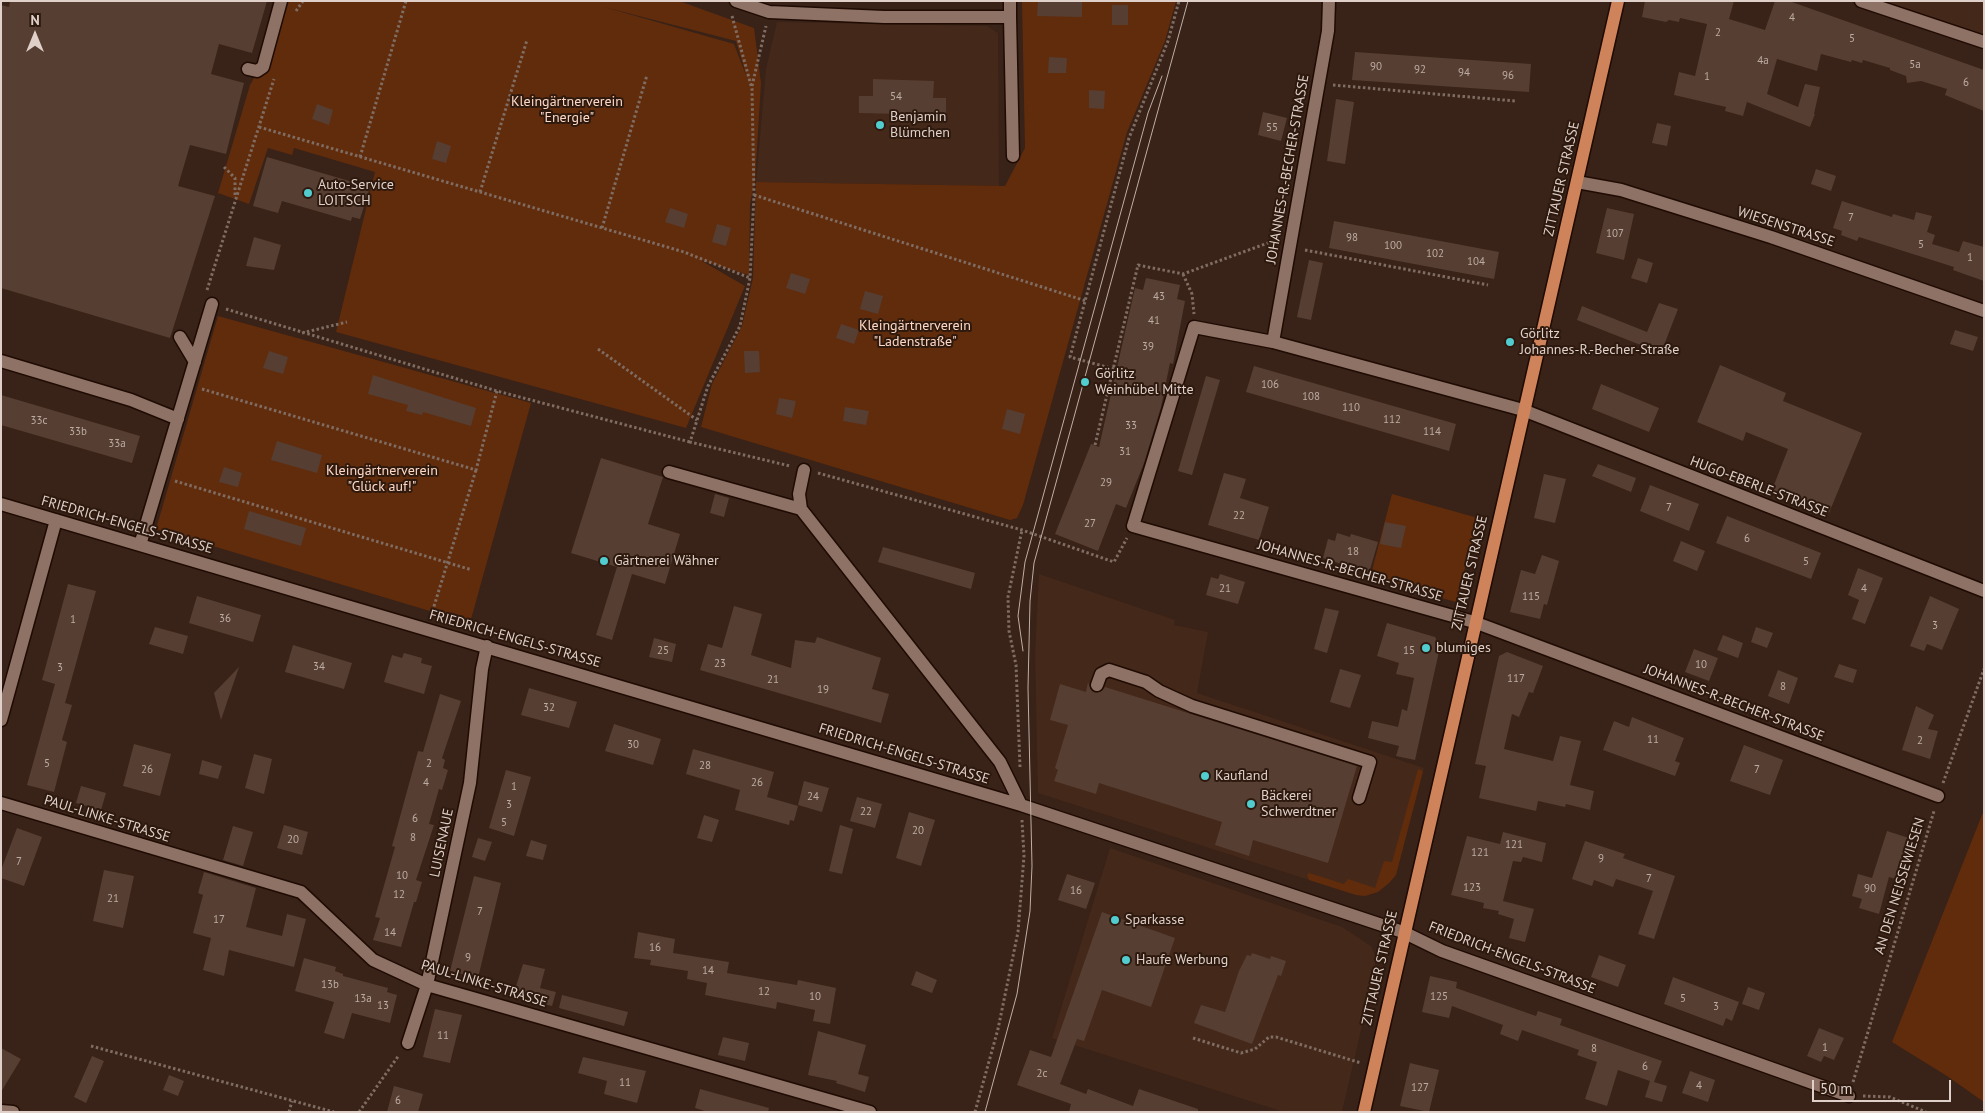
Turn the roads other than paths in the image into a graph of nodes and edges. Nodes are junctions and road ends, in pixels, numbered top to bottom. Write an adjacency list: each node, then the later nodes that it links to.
1 (281, 1): 11 (street)
2 (1010, 1): 8 (street)
3 (1329, 1): 17 (street, JOHANNES-R.-BECHER-STRASSE)
4 (1610, 1): 9 (main road, ZITTAUER STRASSE)
5 (1618, 1): 9 (main road, ZITTAUER STRASSE)
6 (1861, 1): 10 (street)
7 (733, 6): 8 (street)
8 (1010, 17): 12 (street)
9 (1608, 42): 13 (main road, ZITTAUER STRASSE)
10 (1984, 42)
11 (248, 70)
12 (1013, 156)
13 (1577, 182): 15 (street, WIESENSTRASSE); 20 (main road, ZITTAUER STRASSE)
14 (212, 304): 19 (street)
15 (1984, 311)
16 (180, 337): 19 (street)
17 (1272, 342): 20 (street); 29 (street, JOHANNES-R.-BECHER-STRASSE)
18 (1, 361): 21 (street)
19 (195, 362): 21 (street)
20 (1523, 410): 28 (street, HUGO-EBERLE-STRASSE); 29 (main road, ZITTAUER STRASSE)
21 (178, 419): 27 (street)
22 (804, 470): 25 (street)
23 (668, 472): 25 (street)
24 (1, 504): 26 (street, FRIEDRICH-ENGELS-STRASSE)
25 (801, 509): 36 (street, FRIEDRICH-ENGELS-STRASSE)
26 (56, 520): 27 (street, FRIEDRICH-ENGELS-STRASSE); 32 (street)
27 (140, 545): 30 (street, FRIEDRICH-ENGELS-STRASSE)
28 (1984, 591)
29 (1474, 622): 33 (street, JOHANNES-R.-BECHER-STRASSE); 37 (main road, ZITTAUER STRASSE)
30 (487, 646): 36 (street, FRIEDRICH-ENGELS-STRASSE); 38 (street, LUISENAUE)
31 (1097, 685): 34 (street)
32 (1, 720)
33 (1938, 796)
34 (1359, 798)
35 (1, 802): 38 (street, PAUL-LINKE-STRASSE)
36 (1021, 804): 37 (street, FRIEDRICH-ENGELS-STRASSE)
37 (1404, 932): 40 (street, FRIEDRICH-ENGELS-STRASSE); 44 (main road, ZITTAUER STRASSE)
38 (427, 985): 39 (street, LUISENAUE); 43 (street, PAUL-LINKE-STRASSE)
39 (408, 1043)
40 (1848, 1096)
41 (1, 1111): 42 (street)
42 (13, 1112)
43 (870, 1112)
44 (1364, 1112)

